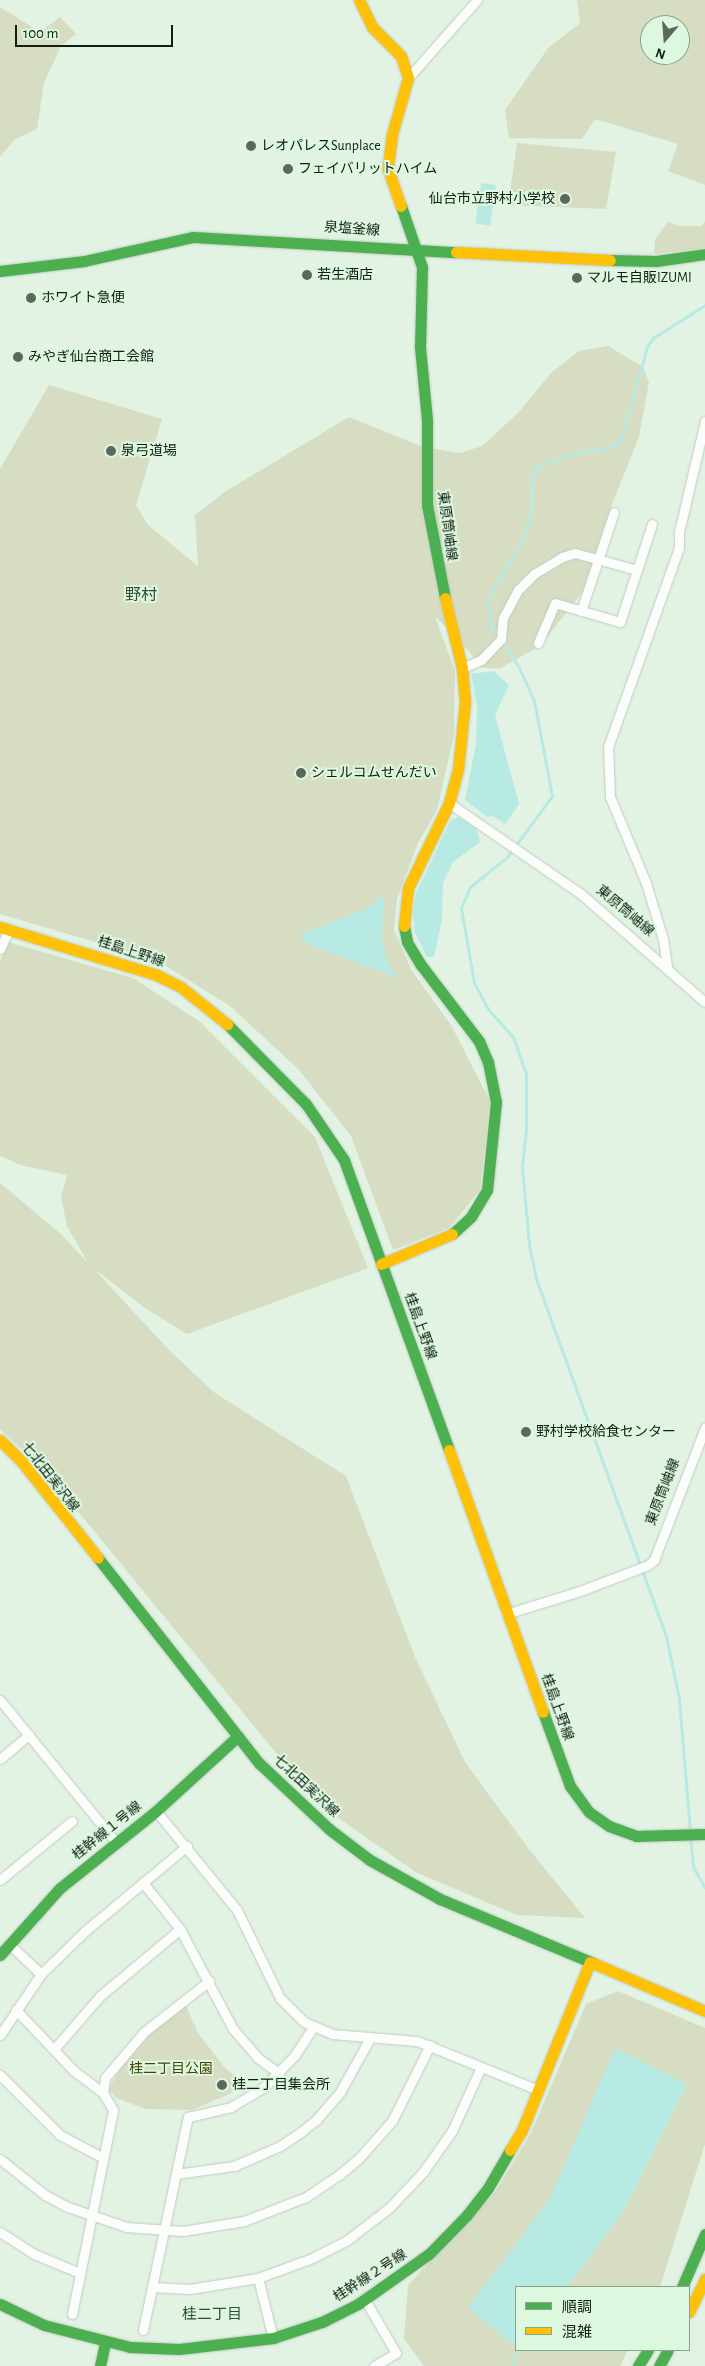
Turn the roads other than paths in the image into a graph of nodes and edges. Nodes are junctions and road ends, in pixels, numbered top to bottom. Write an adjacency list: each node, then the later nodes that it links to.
1 (359, 0): 3 (main road)
2 (476, 0): 3 (street)
3 (408, 78): 4 (main road, 東原筒岫線)
4 (418, 250): 5 (main road, 泉塩釜線); 6 (main road, 泉塩釜線); 14 (main road, 東原筒岫線)
5 (705, 254)
6 (0, 271)
7 (705, 420): 18 (street)
8 (614, 512): 10 (street)
9 (652, 524): 11 (street)
10 (599, 559): 11 (street); 12 (street); 14 (street)
11 (637, 570): 12 (street)
12 (581, 611): 13 (street)
13 (538, 643)
14 (462, 668): 15 (main road, 東原筒岫線)
15 (449, 803): 18 (street, 東原筒岫線); 20 (main road, 東原筒岫線)
16 (4, 928): 17 (street); 20 (main road, 桂島上野線)
17 (0, 949)
18 (666, 967): 19 (street, 東原筒岫線)
19 (705, 1002)
20 (382, 1264): 23 (main road, 桂島上野線)
21 (705, 1428): 23 (street, 東原筒岫線)
22 (0, 1440): 26 (main road, 七北田実沢線)
23 (506, 1614): 30 (main road, 桂島上野線)
24 (0, 1700): 25 (street)
25 (29, 1735): 27 (street); 31 (street)
26 (238, 1736): 28 (main road, 桂幹線１号線); 38 (main road, 七北田実沢線)
27 (0, 1758)
28 (156, 1811): 31 (main road, 桂幹線１号線); 32 (street)
29 (72, 1821): 33 (street)
30 (702, 1834)
31 (116, 1842): 36 (main road, 桂幹線１号線)
32 (187, 1846): 34 (street); 43 (street)
33 (0, 1880)
34 (144, 1884): 35 (street); 39 (street)
35 (180, 1929): 40 (street); 47 (street)
36 (9, 1944): 37 (main road, 桂幹線１号線); 39 (street)
37 (0, 1955)
38 (590, 1962): 42 (main road, 七北田実沢線); 51 (main road, 桂幹線２号線)
39 (41, 1974): 41 (street)
40 (209, 1981): 49 (street); 52 (street)
41 (16, 2010): 44 (street); 47 (street)
42 (705, 2010)
43 (314, 2027): 45 (street); 49 (street)
44 (0, 2035)
45 (370, 2038): 46 (street); 55 (street)
46 (430, 2045): 48 (street); 57 (street)
47 (55, 2048): 52 (street)
48 (481, 2066): 51 (street); 61 (street)
49 (279, 2074): 55 (street)
50 (0, 2075): 53 (street)
51 (538, 2090): 65 (main road, 桂幹線２号線)
52 (103, 2093): 53 (street)
53 (103, 2158): 56 (street)
54 (0, 2159): 56 (street)
55 (176, 2174): 57 (street)
56 (91, 2216): 57 (street); 60 (street)
57 (163, 2231): 64 (street)
58 (0, 2232): 60 (street)
59 (705, 2234): 63 (main road)
60 (80, 2273): 68 (street)
61 (258, 2278): 64 (street); 70 (street)
62 (705, 2279): 67 (main road)
63 (682, 2286)
64 (152, 2288): 69 (street)
65 (365, 2300): 70 (main road, 桂幹線２号線); 75 (street)
66 (0, 2304): 71 (main road, 桂幹線２号線)
67 (690, 2310)
68 (72, 2314)
69 (143, 2330)
70 (273, 2338): 71 (main road, 桂幹線２号線)
71 (105, 2343): 74 (main road)
72 (647, 2351): 76 (main road)
73 (667, 2351): 77 (main road)
74 (100, 2366)
75 (374, 2366)
76 (638, 2366)
77 (659, 2366)

